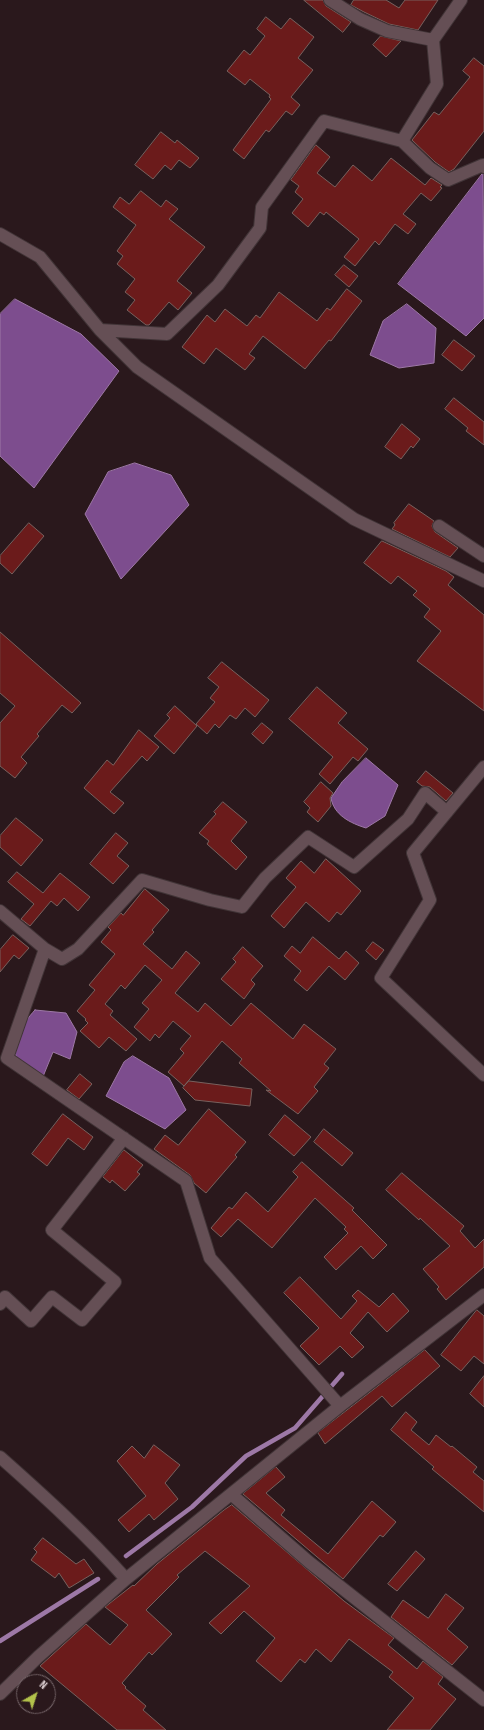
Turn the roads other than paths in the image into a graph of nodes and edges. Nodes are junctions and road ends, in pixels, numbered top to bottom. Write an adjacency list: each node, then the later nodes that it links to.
1 (330, 0): 3 (street)
2 (461, 0): 3 (street)
3 (433, 40): 4 (street)
4 (402, 142): 5 (street); 7 (street)
5 (484, 167)
6 (0, 234): 7 (street)
7 (100, 330): 10 (street)
8 (439, 526): 9 (street)
9 (484, 556)
10 (484, 581)
11 (484, 767): 12 (street)
12 (447, 812): 14 (street); 15 (street)
13 (0, 911): 14 (street)
14 (45, 949): 16 (street)
15 (484, 1075)
16 (124, 1138): 18 (street); 19 (street)
17 (484, 1294): 19 (street)
18 (0, 1304)
19 (336, 1401): 21 (street)
20 (0, 1457): 22 (street)
21 (231, 1494): 22 (street); 24 (street)
22 (126, 1579): 23 (street)
23 (0, 1694)
24 (484, 1700)

